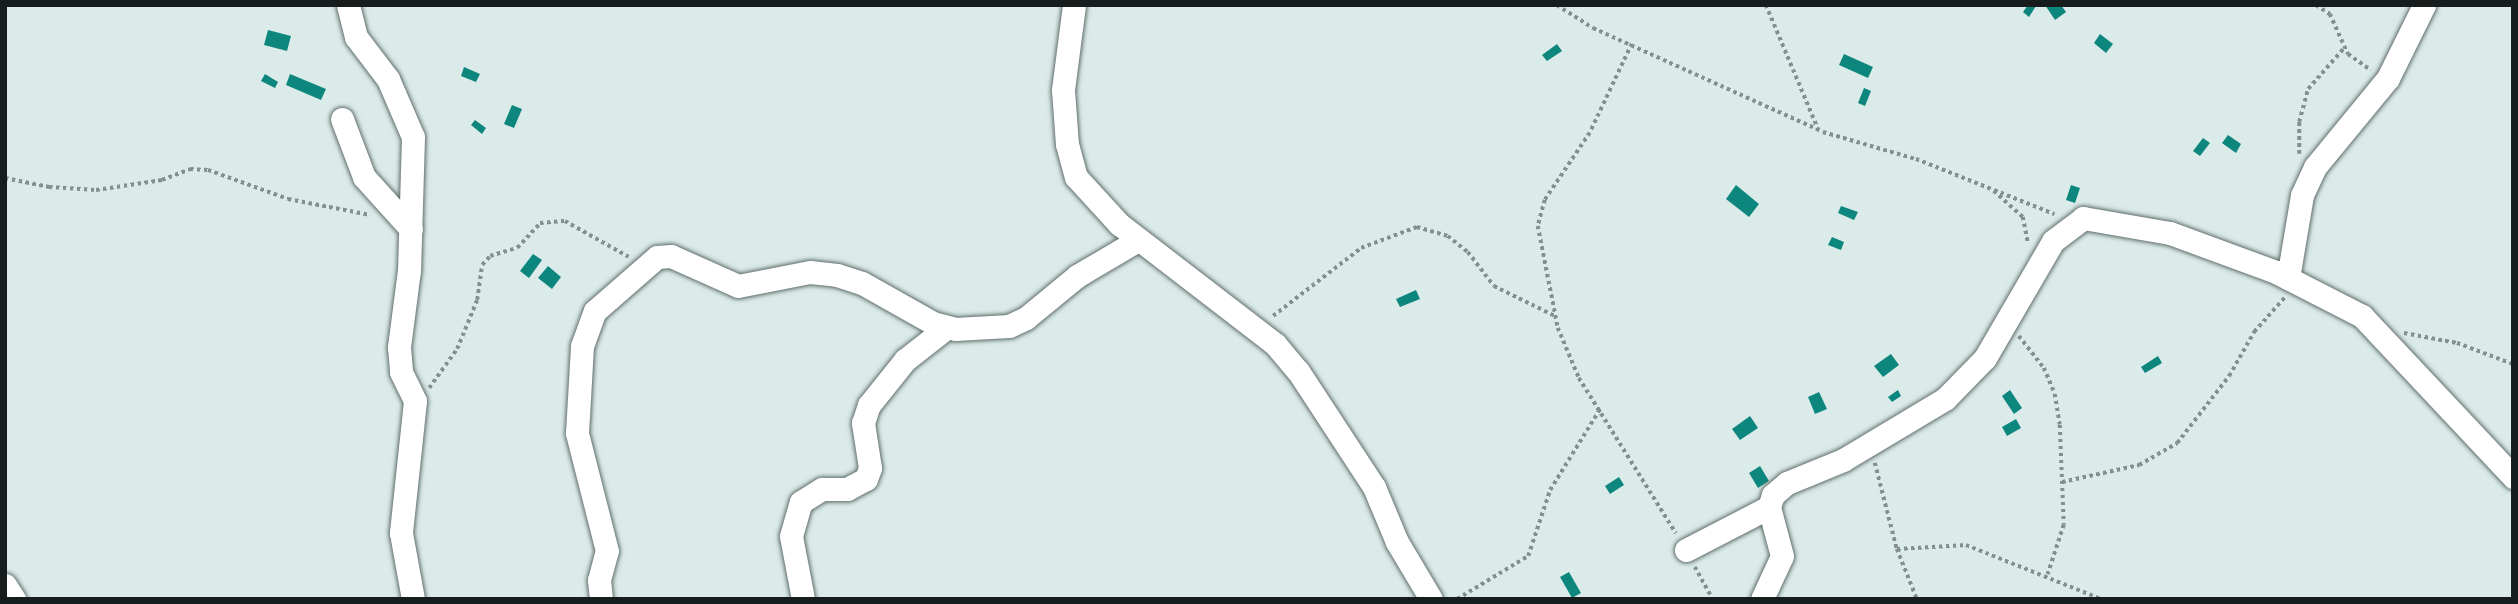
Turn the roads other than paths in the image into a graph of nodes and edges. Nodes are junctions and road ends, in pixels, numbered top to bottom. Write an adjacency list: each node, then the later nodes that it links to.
1 (348, 5): 5 (street)
2 (1074, 5): 6 (street)
3 (2424, 5): 7 (street)
4 (342, 119): 5 (street)
5 (406, 225): 14 (street)
6 (1138, 240): 8 (street); 17 (street)
7 (2294, 281): 9 (street); 10 (street)
8 (946, 328): 15 (street); 16 (street)
9 (2513, 477)
10 (1769, 507): 11 (street); 18 (street)
11 (1686, 550)
12 (5, 585): 13 (street)
13 (14, 599)
14 (413, 599)
15 (601, 599)
16 (803, 599)
17 (1431, 599)
18 (1762, 599)

